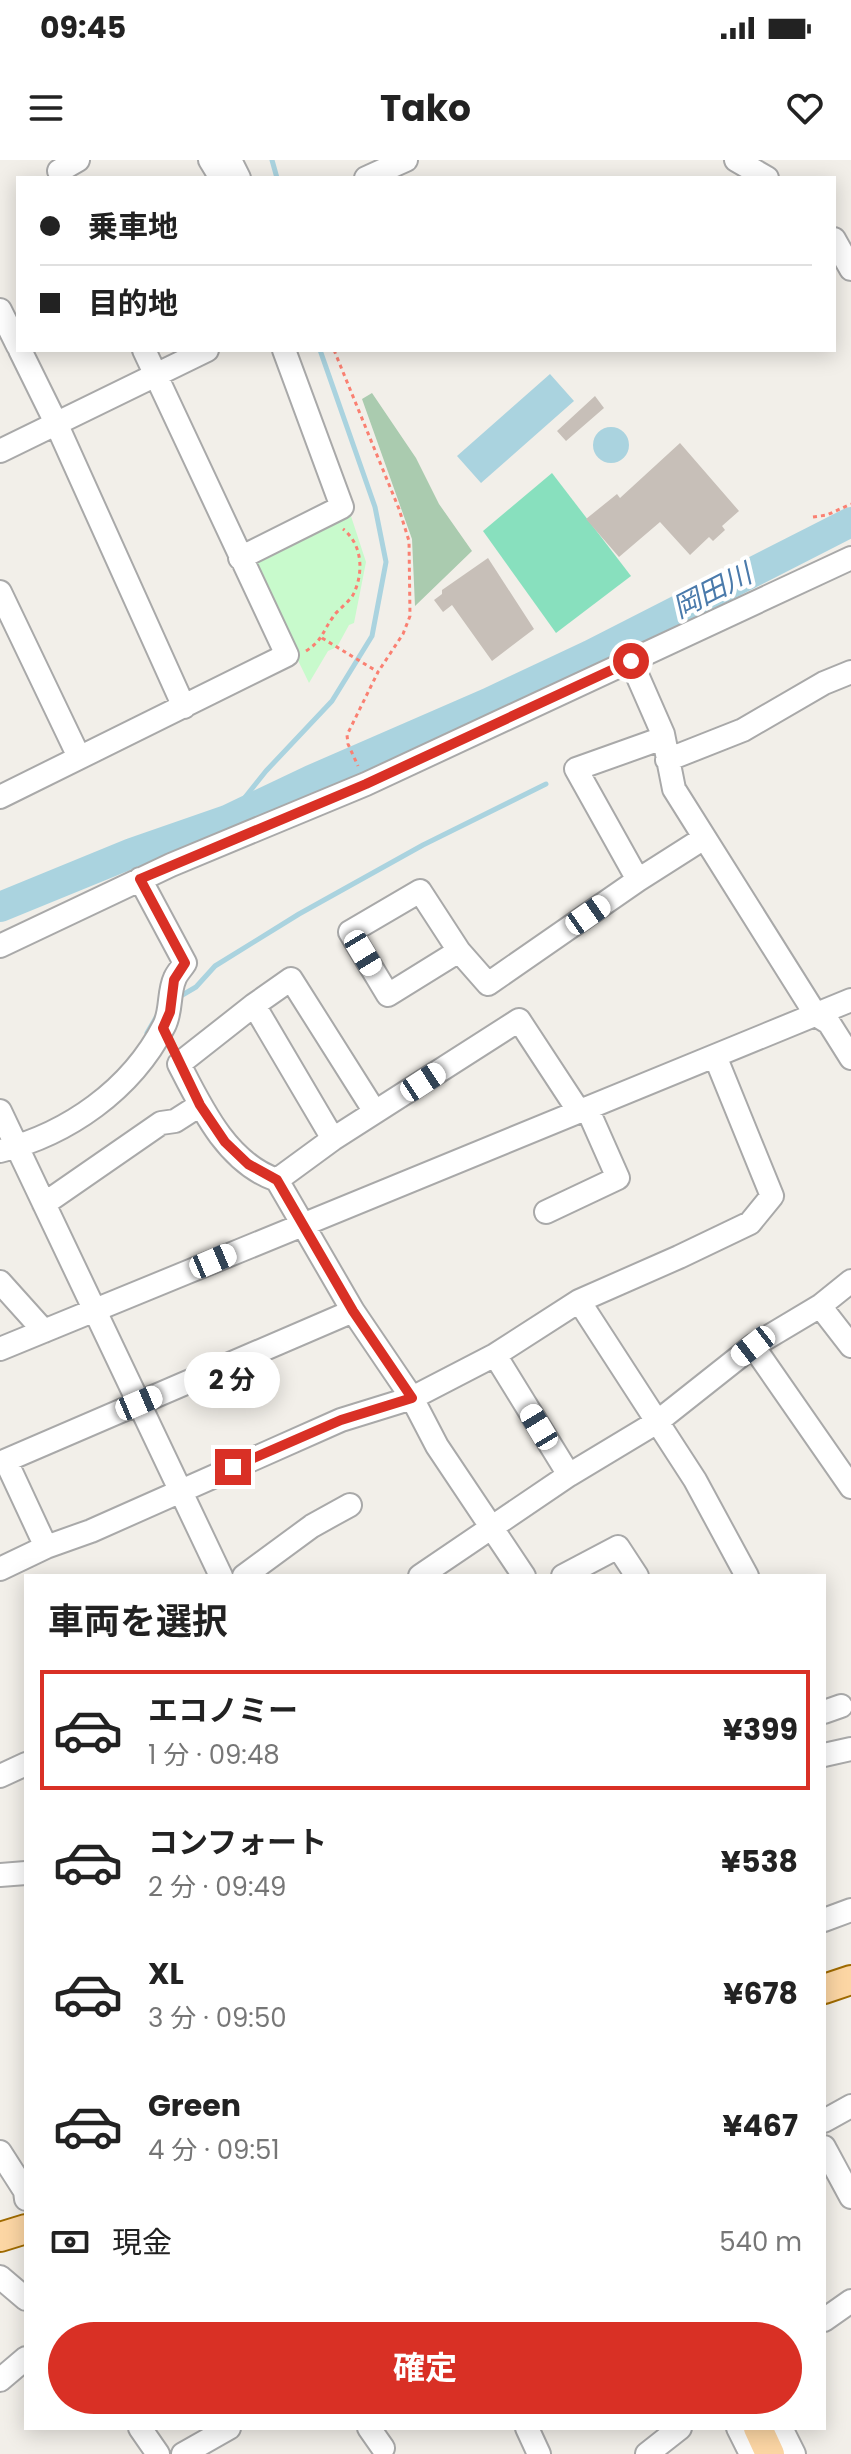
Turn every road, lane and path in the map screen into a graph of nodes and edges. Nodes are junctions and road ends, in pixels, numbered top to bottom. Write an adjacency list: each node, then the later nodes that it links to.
1 (406, 160): 3 (street)
2 (740, 161): 4 (street)
3 (370, 176)
4 (764, 176)
5 (836, 243): 6 (street)
6 (851, 269)
7 (0, 310): 8 (street)
8 (16, 342)
9 (21, 352): 15 (street)
10 (145, 352): 14 (street)
11 (203, 352): 14 (street)
12 (285, 352): 18 (street)
13 (335, 352): 26 (path)
14 (157, 376): 15 (street); 20 (street)
15 (56, 423): 16 (street); 28 (street)
16 (0, 451)
17 (851, 504): 19 (path)
18 (333, 512): 20 (street); 23 (path)
19 (813, 517)
20 (240, 558): 24 (street)
21 (851, 558): 25 (street)
22 (1, 598): 30 (street)
23 (322, 638): 24 (path); 26 (path)
24 (287, 655): 28 (street)
25 (631, 661): 29 (street); 31 (street)
26 (378, 672): 31 (path)
27 (851, 672): 29 (street)
28 (184, 707): 30 (street)
29 (665, 749): 33 (street); 35 (street)
30 (79, 757): 32 (street)
31 (366, 784): 34 (street)
32 (0, 797)
33 (704, 838): 35 (street); 40 (street)
34 (140, 879): 36 (street); 41 (street)
35 (638, 880): 37 (street)
36 (0, 946)
37 (459, 951): 37 (street)
38 (851, 1000): 40 (street)
39 (254, 1005): 44 (street); 48 (street); 49 (street)
40 (816, 1015): 42 (street); 43 (street)
41 (163, 1028): 44 (street); 50 (street)
42 (715, 1056): 46 (street); 57 (street)
43 (851, 1058)
44 (179, 1064): 45 (street)
45 (200, 1105): 51 (street); 52 (street)
46 (583, 1109): 48 (street); 53 (street); 54 (street)
47 (0, 1111): 50 (street)
48 (375, 1112): 49 (street)
49 (333, 1139): 51 (street)
50 (8, 1149): 52 (street)
51 (277, 1180): 54 (street)
52 (44, 1204): 59 (street)
53 (546, 1212)
54 (302, 1224): 59 (street); 60 (street)
55 (851, 1281): 58 (street)
56 (0, 1282): 61 (street)
57 (579, 1301): 65 (street); 68 (street)
58 (820, 1306): 62 (street); 63 (street)
59 (95, 1311): 61 (street); 67 (street)
60 (353, 1311): 66 (street); 67 (street)
61 (44, 1331): 64 (street)
62 (753, 1346): 68 (street); 71 (street)
63 (851, 1346)
64 (0, 1349)
65 (495, 1355): 66 (street); 70 (street)
66 (412, 1398): 72 (street); 74 (street)
67 (139, 1403): 69 (street); 72 (street)
68 (657, 1422): 70 (street); 83 (street)
69 (3, 1462): 75 (street)
70 (569, 1475): 74 (street)
71 (847, 1475)
72 (180, 1491): 75 (street); 77 (street)
73 (350, 1505): 78 (street)
74 (491, 1527): 79 (street); 80 (street)
75 (46, 1547): 76 (street)
76 (0, 1569)
77 (220, 1574)
78 (247, 1574)
79 (423, 1574)
80 (523, 1574)
81 (567, 1574): 82 (street)
82 (636, 1574)
83 (746, 1574)
84 (851, 1749): 85 (street)
85 (826, 1755)
86 (24, 1765): 87 (street)
87 (0, 1776)
88 (24, 1873): 89 (street)
89 (0, 1875)
90 (851, 1910): 91 (street)
91 (826, 1919)
92 (851, 1980): 93 (main road)
93 (826, 1988)
94 (851, 2106): 95 (street)
95 (826, 2120)
96 (826, 2151): 99 (street)
97 (0, 2152): 98 (street)
98 (24, 2187)
99 (851, 2197)
100 (24, 2230): 101 (main road)
101 (0, 2237)
102 (0, 2277): 103 (street)
103 (24, 2297)
104 (851, 2301): 105 (street)
105 (826, 2319)
106 (24, 2360): 107 (street)
107 (0, 2380)
108 (141, 2430): 117 (street)
109 (225, 2430): 118 (street)
110 (370, 2430): 116 (street)
111 (528, 2430): 119 (street)
112 (677, 2430): 120 (street)
113 (739, 2430): 121 (street)
114 (759, 2430): 122 (main road)
115 (782, 2430): 123 (street)
116 (383, 2448)
117 (158, 2454)
118 (183, 2454)
119 (539, 2454)
120 (647, 2454)
121 (751, 2454)
122 (770, 2454)
123 (794, 2454)

